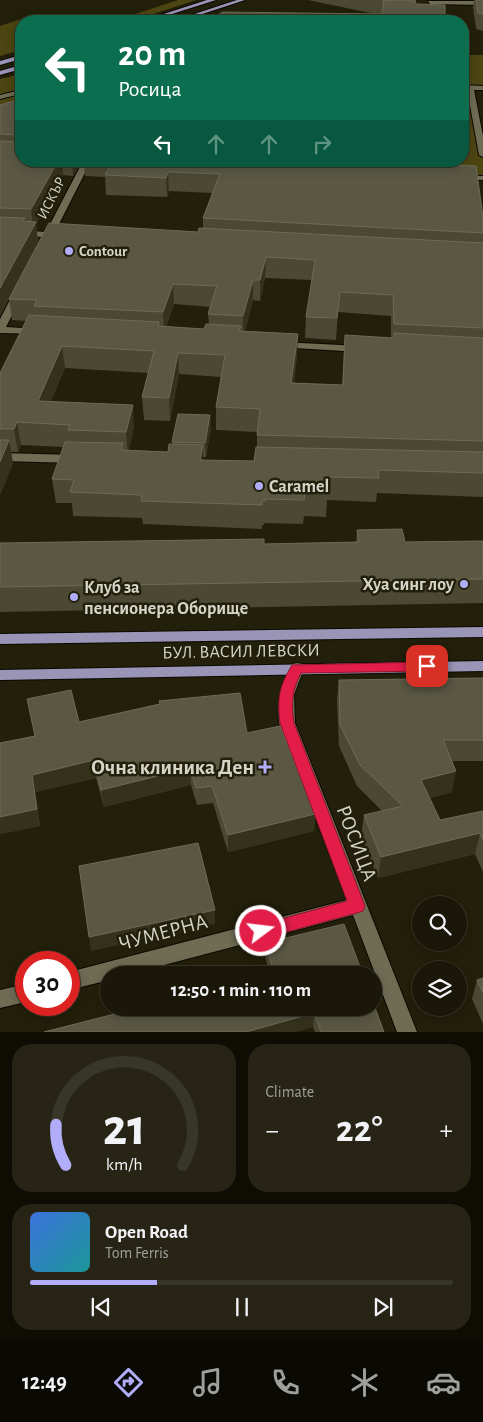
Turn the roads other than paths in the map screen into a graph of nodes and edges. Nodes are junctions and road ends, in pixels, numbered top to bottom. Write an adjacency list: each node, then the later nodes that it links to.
1 (213, 0): 6 (main road)
2 (242, 0): 7 (main road)
3 (448, 1): 4 (street); 5 (street)
4 (430, 2)
5 (483, 3)
6 (164, 15)
7 (195, 15)
8 (15, 59): 9 (main road)
9 (0, 63)
10 (15, 69): 11 (main road)
11 (0, 73)
12 (469, 87): 13 (street)
13 (483, 88)
14 (15, 93): 15 (street)
15 (0, 97)
16 (469, 99): 17 (street)
17 (483, 155)
18 (85, 167): 22 (street, ИСКЪР)
19 (453, 176): 20 (street)
20 (483, 178)
21 (0, 232): 22 (street)
22 (50, 234): 23 (street); 24 (street, ИСКЪР)
23 (69, 236)
24 (40, 252)
25 (22, 286): 26 (street)
26 (0, 329): 27 (street)
27 (48, 332)
28 (270, 344): 29 (street)
29 (377, 350)
30 (0, 457): 31 (street)
31 (89, 460)
32 (483, 632): 33 (main road, БУЛ. ВАСИЛ ЛЕВСКИ)
33 (0, 639)
34 (483, 666): 35 (main road, БУЛ. ВАСИЛ ЛЕВСКИ)
35 (297, 668): 36 (main road, БУЛ. ВАСИЛ ЛЕВСКИ); 37 (street, РОСИЦА)
36 (0, 675)
37 (357, 906): 38 (street, ЧУМЕРНА); 41 (street, РОСИЦА)
38 (80, 979)
39 (15, 996): 40 (street)
40 (0, 1000)
41 (407, 1032)

